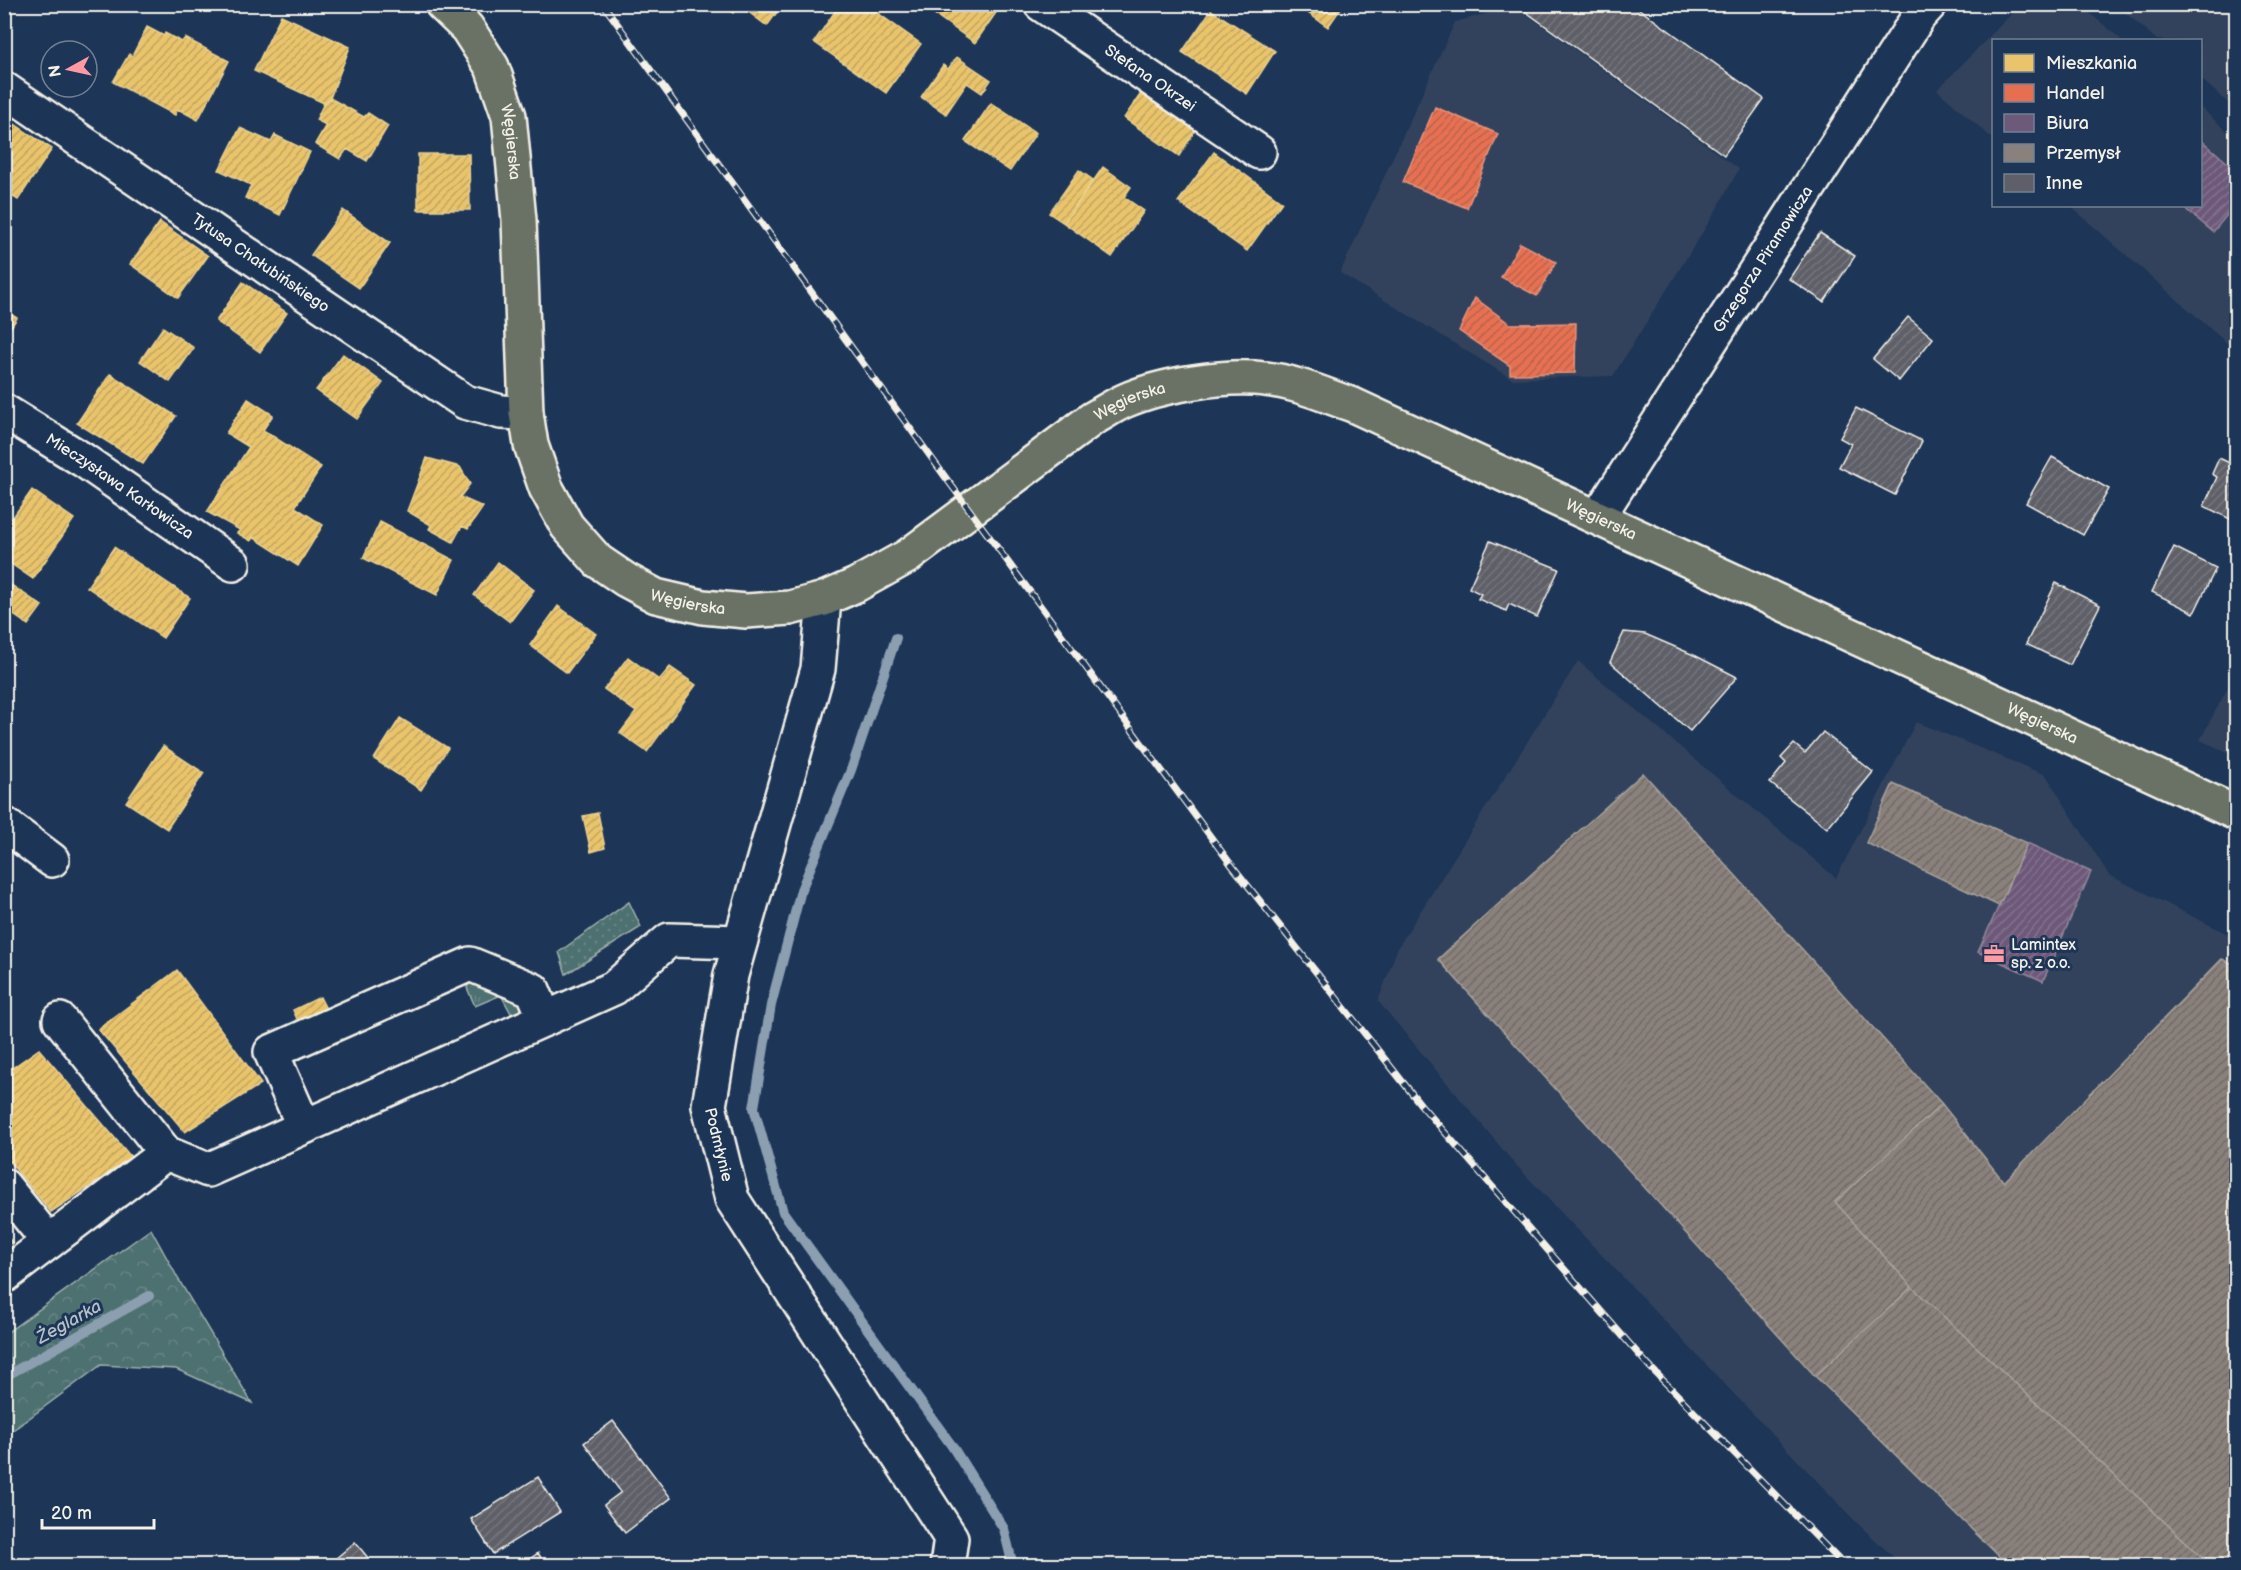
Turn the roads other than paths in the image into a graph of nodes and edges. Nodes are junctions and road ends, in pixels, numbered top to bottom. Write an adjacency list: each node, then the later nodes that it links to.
1 (442, 4): 7 (main road, Węgierska)
2 (1041, 4): 5 (street, Stefana Okrzei)
3 (1930, 4): 8 (street, Grzegorza Piramowicza)
4 (4, 89): 7 (street, Tytusa Chałubińskiego)
5 (1260, 152)
6 (4, 411): 9 (street, Mieczysława Karłowicza)
7 (526, 413): 10 (main road, Węgierska)
8 (1598, 517): 10 (main road, Węgierska); 11 (main road, Węgierska)
9 (233, 564)
10 (824, 599): 14 (street, Podmłynie)
11 (2236, 813)
12 (4, 824): 13 (street)
13 (52, 860)
14 (740, 942): 15 (street); 22 (street, Podmłynie)
15 (545, 1019): 17 (street); 17 (street)
16 (60, 1020): 18 (street)
17 (304, 1127): 18 (street)
18 (166, 1153): 20 (street)
19 (4, 1186): 20 (street)
20 (49, 1242): 21 (street)
21 (4, 1276)
22 (947, 1566)

